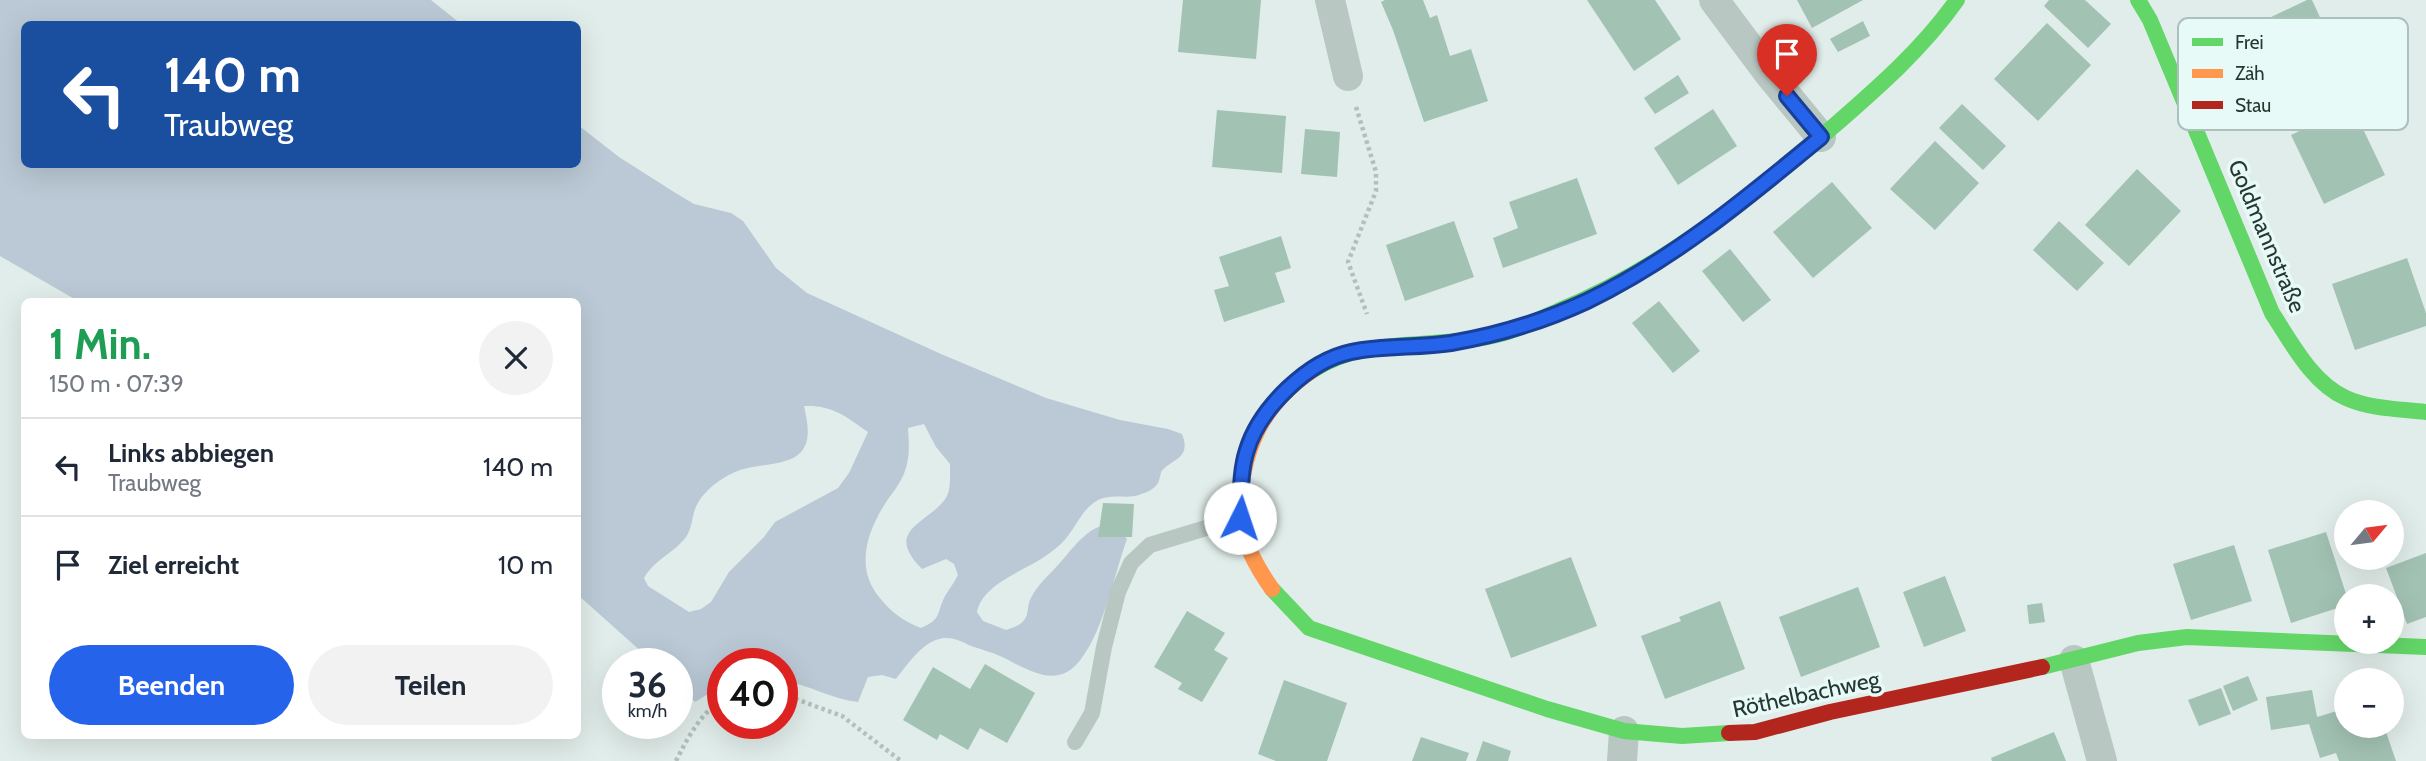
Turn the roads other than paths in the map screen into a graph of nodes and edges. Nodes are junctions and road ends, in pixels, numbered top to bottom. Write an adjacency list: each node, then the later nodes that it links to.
1 (1330, 0): 5 (street)
2 (1714, 0): 8 (street)
3 (1957, 0): 8 (street)
4 (2138, 0): 6 (street, Goldmannstraße)
5 (1348, 76)
6 (2178, 87)
7 (2196, 130): 9 (street, Goldmannstraße)
8 (1821, 137): 10 (street)
9 (2426, 412)
10 (1240, 518): 13 (street, Röthelbachweg); 14 (lane)
11 (2426, 647): 12 (street, Röthelbachweg)
12 (2074, 660): 13 (street, Röthelbachweg); 16 (street)
13 (1624, 731): 15 (street)
14 (1074, 742)
15 (1622, 761)
16 (2102, 761)

